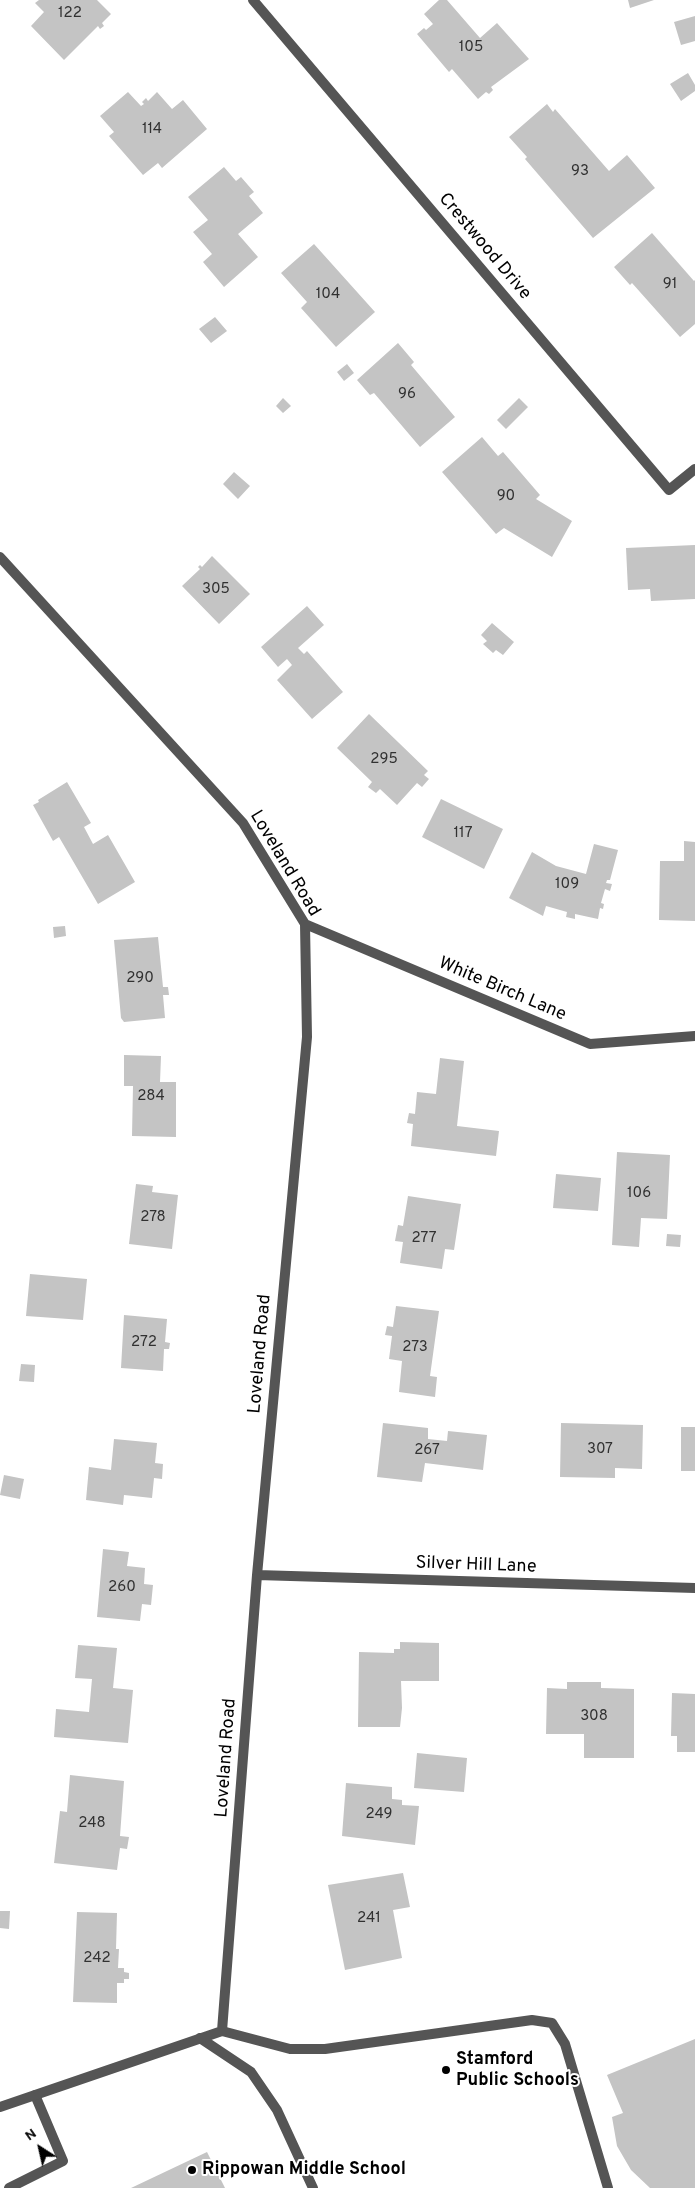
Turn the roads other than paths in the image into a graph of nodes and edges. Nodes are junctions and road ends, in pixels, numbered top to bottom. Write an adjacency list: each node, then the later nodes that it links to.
1 (253, 0): 2 (street, Crestwood Drive)
2 (695, 469)
3 (0, 557): 4 (street, Loveland Road)
4 (305, 924): 5 (street, White Birch Lane); 6 (street, Loveland Road)
5 (695, 1036)
6 (257, 1575): 7 (street, Silver Hill Lane); 8 (street, Loveland Road)
7 (695, 1588)
8 (222, 2031): 9 (street); 14 (street)
9 (200, 2038): 10 (street); 13 (street)
10 (35, 2095): 11 (street); 12 (street)
11 (0, 2107)
12 (9, 2188)
13 (313, 2188)
14 (608, 2188)

